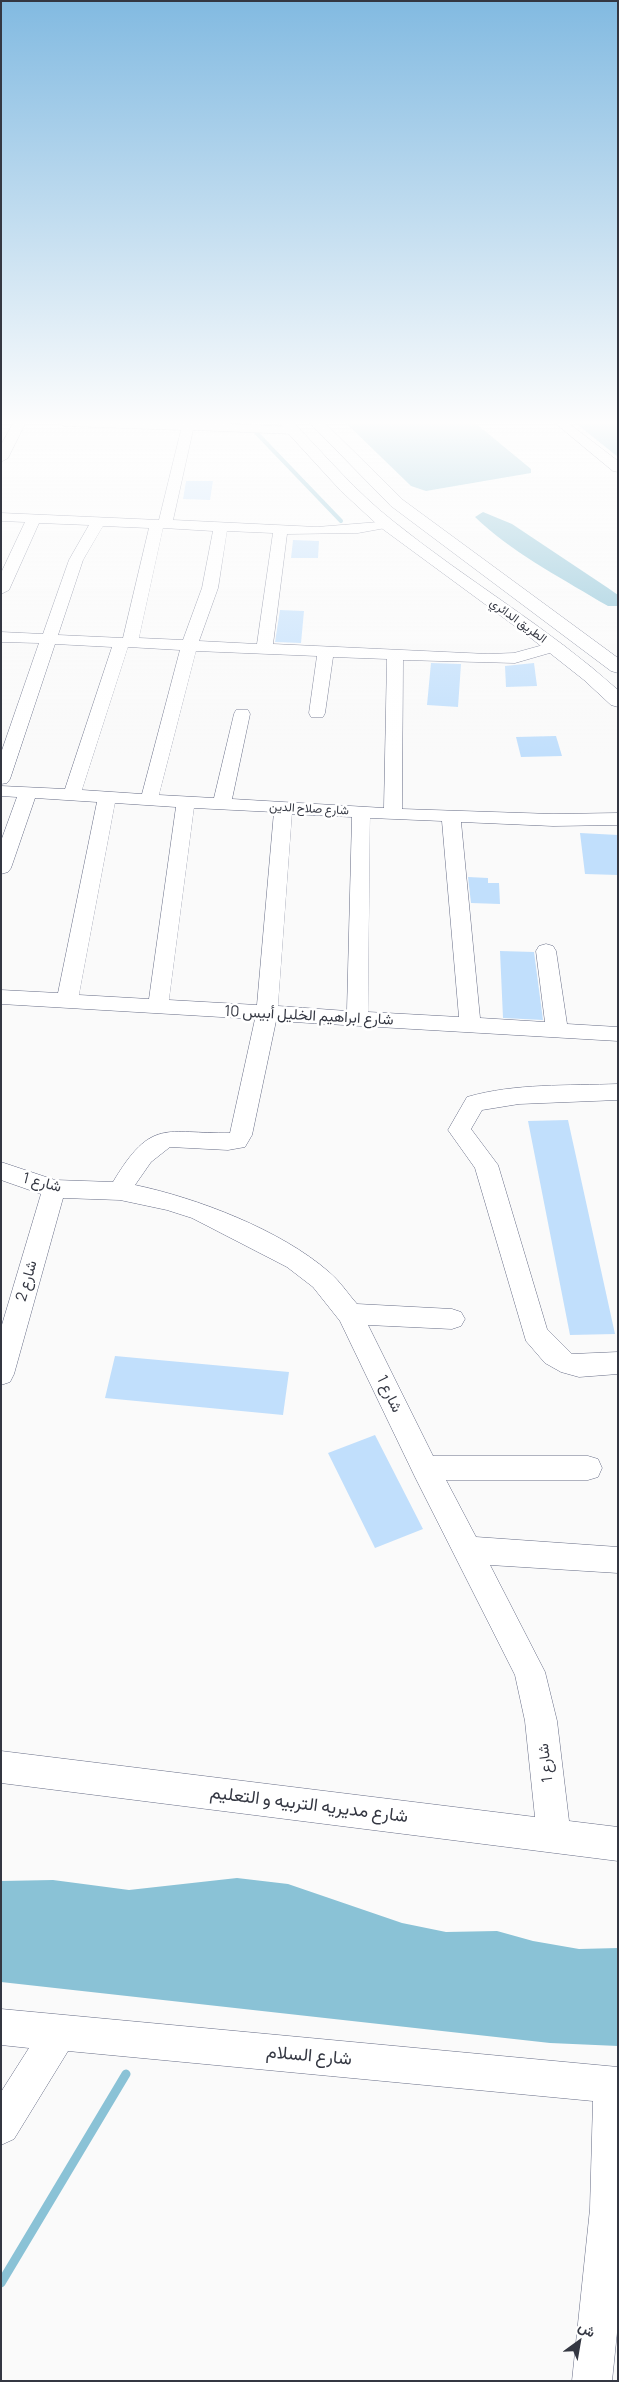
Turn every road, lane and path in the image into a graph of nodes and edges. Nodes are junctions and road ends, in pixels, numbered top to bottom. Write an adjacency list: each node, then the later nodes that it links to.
1 (27, 533): 8 (street)
2 (91, 533): 10 (street)
3 (158, 533): 11 (street)
4 (220, 533): 12 (street)
5 (280, 533): 14 (street)
6 (399, 533): 13 (main road, الطريق الدائري)
7 (437, 533): 17 (main road, الطريق الدائري)
8 (3, 583)
9 (1, 637): 10 (street)
10 (47, 639): 11 (street); 21 (street)
11 (125, 643): 12 (street); 24 (street)
12 (190, 646): 14 (street); 26 (street)
13 (554, 647): 16 (street); 18 (main road, الطريق الدائري)
14 (264, 650): 15 (street)
15 (326, 652): 16 (street); 19 (street)
16 (395, 656): 31 (street)
17 (618, 667)
18 (618, 701)
19 (317, 713)
20 (242, 714): 28 (street)
21 (1, 779)
22 (1, 791): 23 (street, شارع صلاح الدين)
23 (28, 792): 24 (street, شارع صلاح الدين); 34 (street)
24 (72, 795): 25 (street, شارع صلاح الدين)
25 (107, 797): 26 (street, شارع صلاح الدين); 37 (street)
26 (149, 800): 27 (street, شارع صلاح الدين)
27 (186, 802): 28 (street, شارع صلاح الدين); 38 (street)
28 (222, 804): 29 (street, شارع صلاح الدين)
29 (283, 808): 30 (street, شارع صلاح الدين); 39 (street)
30 (361, 812): 31 (street, شارع صلاح الدين); 40 (street)
31 (393, 814): 32 (street, شارع صلاح الدين)
32 (451, 816): 33 (street, شارع صلاح الدين); 41 (street)
33 (618, 819)
34 (1, 868)
35 (546, 951): 42 (street)
36 (1, 997): 37 (street, شارع ابراهيم الخليل أبيس 10)
37 (67, 1002): 38 (street, شارع ابراهيم الخليل أبيس 10)
38 (158, 1007): 39 (street, شارع ابراهيم الخليل أبيس 10)
39 (267, 1013): 40 (street, شارع ابراهيم الخليل أبيس 10); 47 (street)
40 (357, 1019): 41 (street, شارع ابراهيم الخليل أبيس 10)
41 (470, 1026): 42 (street, شارع ابراهيم الخليل أبيس 10)
42 (556, 1030): 43 (street, شارع ابراهيم الخليل أبيس 10)
43 (618, 1034)
44 (618, 1092): 51 (street)
45 (1, 1171): 46 (street, شارع 1)
46 (54, 1189): 47 (street, شارع 1); 48 (street, شارع 2)
47 (120, 1191): 49 (street, شارع 1)
48 (10, 1307): 52 (street, شارع 2)
49 (350, 1314): 50 (street); 53 (street, شارع 1)
50 (452, 1319)
51 (618, 1363)
52 (1, 1374)
53 (425, 1468): 54 (street); 55 (street, شارع 1)
54 (588, 1468)
55 (467, 1550): 56 (street); 58 (street, شارع 1)
56 (618, 1560)
57 (1, 1767): 58 (street, شارع مديريه التربيه و التعليم)
58 (554, 1836): 59 (street, شارع مديريه التربيه و التعليم)
59 (618, 1844)
60 (1, 2026): 61 (street, شارع السلام)
61 (59, 2033): 62 (street, شارع السلام); 63 (street)
62 (615, 2085): 64 (street)
63 (1, 2126)
64 (592, 2381)

